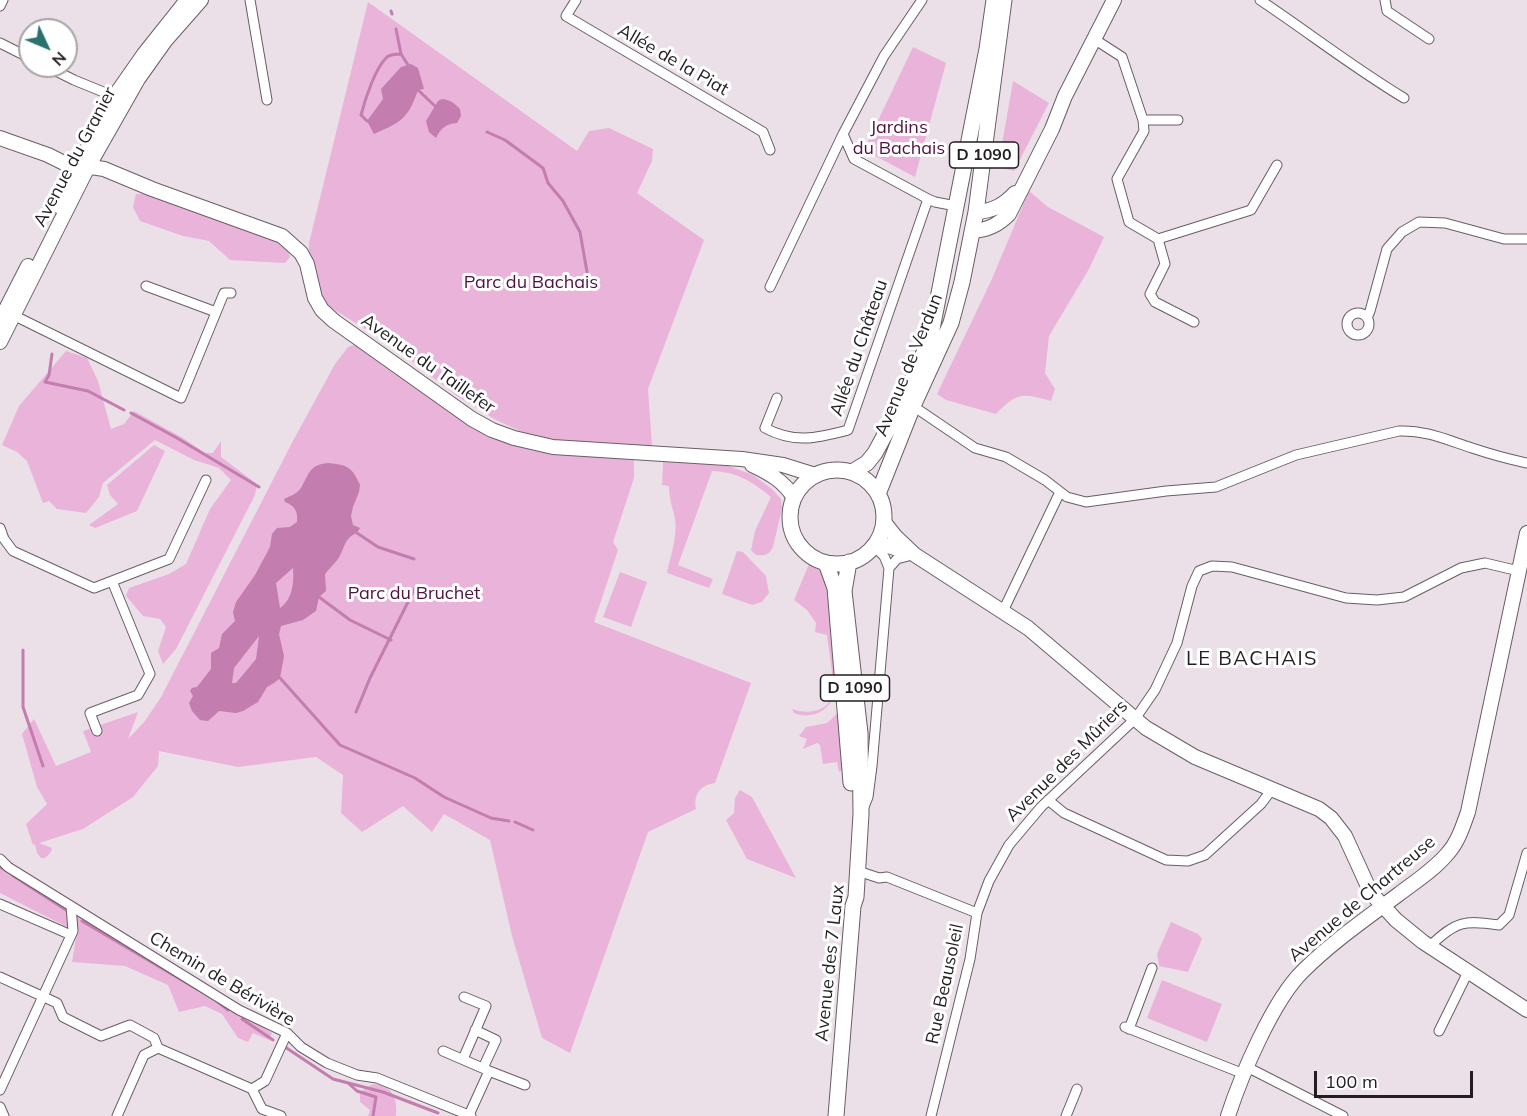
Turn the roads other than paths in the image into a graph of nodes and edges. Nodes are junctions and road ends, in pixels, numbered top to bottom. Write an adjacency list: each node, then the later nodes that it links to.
1 (3, 0): 12 (street)
2 (187, 0): 19 (street, Avenue du Granier)
3 (201, 0): 19 (street, Avenue du Granier)
4 (250, 0): 20 (street)
5 (576, 0): 25 (street, Allée de la Piat)
6 (922, 0): 23 (street)
7 (994, 0): 30 (main road, Avenue de Verdun / D 1090)
8 (1004, 0): 31 (main road, Avenue de Verdun / D 1090)
9 (1114, 0): 13 (street)
10 (1260, 0): 18 (street)
11 (1384, 0): 14 (street)
12 (0, 6)
13 (1094, 39): 21 (street); 28 (street)
14 (1430, 39)
15 (0, 43): 16 (street)
16 (18, 52)
17 (70, 78): 19 (street)
18 (1404, 98)
19 (120, 99): 27 (street, Avenue du Granier)
20 (267, 100)
21 (1143, 120): 22 (street); 33 (street)
22 (1178, 120)
23 (843, 134): 29 (street); 36 (street)
24 (0, 138): 27 (street, Avenue du Taillefer)
25 (770, 150)
26 (1277, 165): 33 (street)
27 (84, 166): 39 (street, Avenue du Granier); 45 (street, Avenue du Taillefer)
28 (1024, 182): 31 (street); 32 (street)
29 (931, 201): 30 (street); 43 (street, Allée du Château)
30 (954, 212): 31 (main road); 32 (main road); 47 (main road, Avenue de Verdun / D 1090)
31 (976, 212): 32 (main road, Avenue de Verdun / D 1090)
32 (972, 231): 44 (main road, Avenue de Verdun / D 1090)
33 (1158, 239): 41 (street)
34 (1527, 239): 40 (street)
35 (146, 286): 38 (street)
36 (770, 286)
37 (231, 293): 38 (street)
38 (216, 312): 39 (street)
39 (6, 316): 42 (street, Avenue du Granier)
40 (1367, 318)
41 (1194, 322)
42 (0, 342)
43 (777, 398)
44 (913, 406): 50 (street); 51 (main road, Avenue de Verdun / D 1090)
45 (742, 459): 48 (street, Avenue du Taillefer); 52 (street, Avenue du Taillefer)
46 (1527, 463): 50 (street)
47 (852, 472): 48 (main road); 51 (main road)
48 (815, 475): 52 (main road)
49 (206, 480): 62 (street)
50 (1060, 492): 63 (street)
51 (878, 494): 53 (main road)
52 (794, 498): 59 (main road)
53 (884, 522): 56 (main road); 57 (street)
54 (0, 528): 62 (street)
55 (1527, 532): 61 (street, Avenue de Chartreuse)
56 (874, 546): 57 (street); 58 (main road); 60 (street)
57 (915, 555): 60 (street); 63 (street)
58 (849, 562): 59 (main road); 68 (main road, Avenue des 7 Laux / D 1090)
59 (826, 563): 74 (main road, D 1090)
60 (889, 568): 68 (street, Avenue des 7 Laux)
61 (1519, 571): 64 (street, Avenue des Mûriers); 75 (street, Avenue de Chartreuse)
62 (112, 581): 65 (street)
63 (1003, 611): 64 (street)
64 (1135, 719): 66 (street); 67 (street, Avenue des Mûriers)
65 (97, 731)
66 (1272, 789): 67 (street); 75 (street)
67 (1048, 800): 76 (street, Avenue des Mûriers)
68 (861, 814): 71 (main road, Avenue des 7 Laux / D 1090)
69 (1527, 854): 78 (street)
70 (0, 860): 73 (street, Chemin de Bérivière)
71 (858, 871): 74 (main road, Avenue des 7 Laux / D 1090); 76 (street, Rue Beausoleil)
72 (0, 903): 77 (street)
73 (71, 906): 77 (street); 87 (street, Chemin de Bérivière)
74 (853, 906): 104 (main road, Avenue des 7 Laux / D 1090)
75 (1383, 906): 78 (street); 92 (street, Avenue de Chartreuse)
76 (977, 913): 105 (street, Rue Beausoleil)
77 (71, 935): 83 (street)
78 (1430, 946): 80 (street)
79 (1152, 968): 92 (street)
80 (1468, 972): 84 (street); 86 (street)
81 (0, 977): 83 (street)
82 (464, 997): 85 (street)
83 (44, 998): 88 (street); 96 (street)
84 (1527, 1010)
85 (475, 1030): 90 (street); 91 (street)
86 (1439, 1031)
87 (287, 1034): 94 (street); 98 (street, Chemin de Bérivière)
88 (158, 1048): 94 (street); 101 (street)
89 (443, 1051): 90 (street)
90 (463, 1059): 91 (street)
91 (486, 1069): 93 (street); 103 (street)
92 (1245, 1071): 107 (street, Avenue de Chartreuse); 108 (street)
93 (525, 1085)
94 (252, 1089): 99 (street)
95 (1077, 1089): 106 (street)
96 (0, 1090)
97 (0, 1107): 100 (street)
98 (445, 1111): 103 (street, Chemin de Bérivière)
99 (260, 1112): 102 (street)
100 (4, 1116)
101 (117, 1116)
102 (281, 1116)
103 (470, 1116)
104 (836, 1116)
105 (931, 1116)
106 (1066, 1116)
107 (1228, 1116)
108 (1343, 1116)

